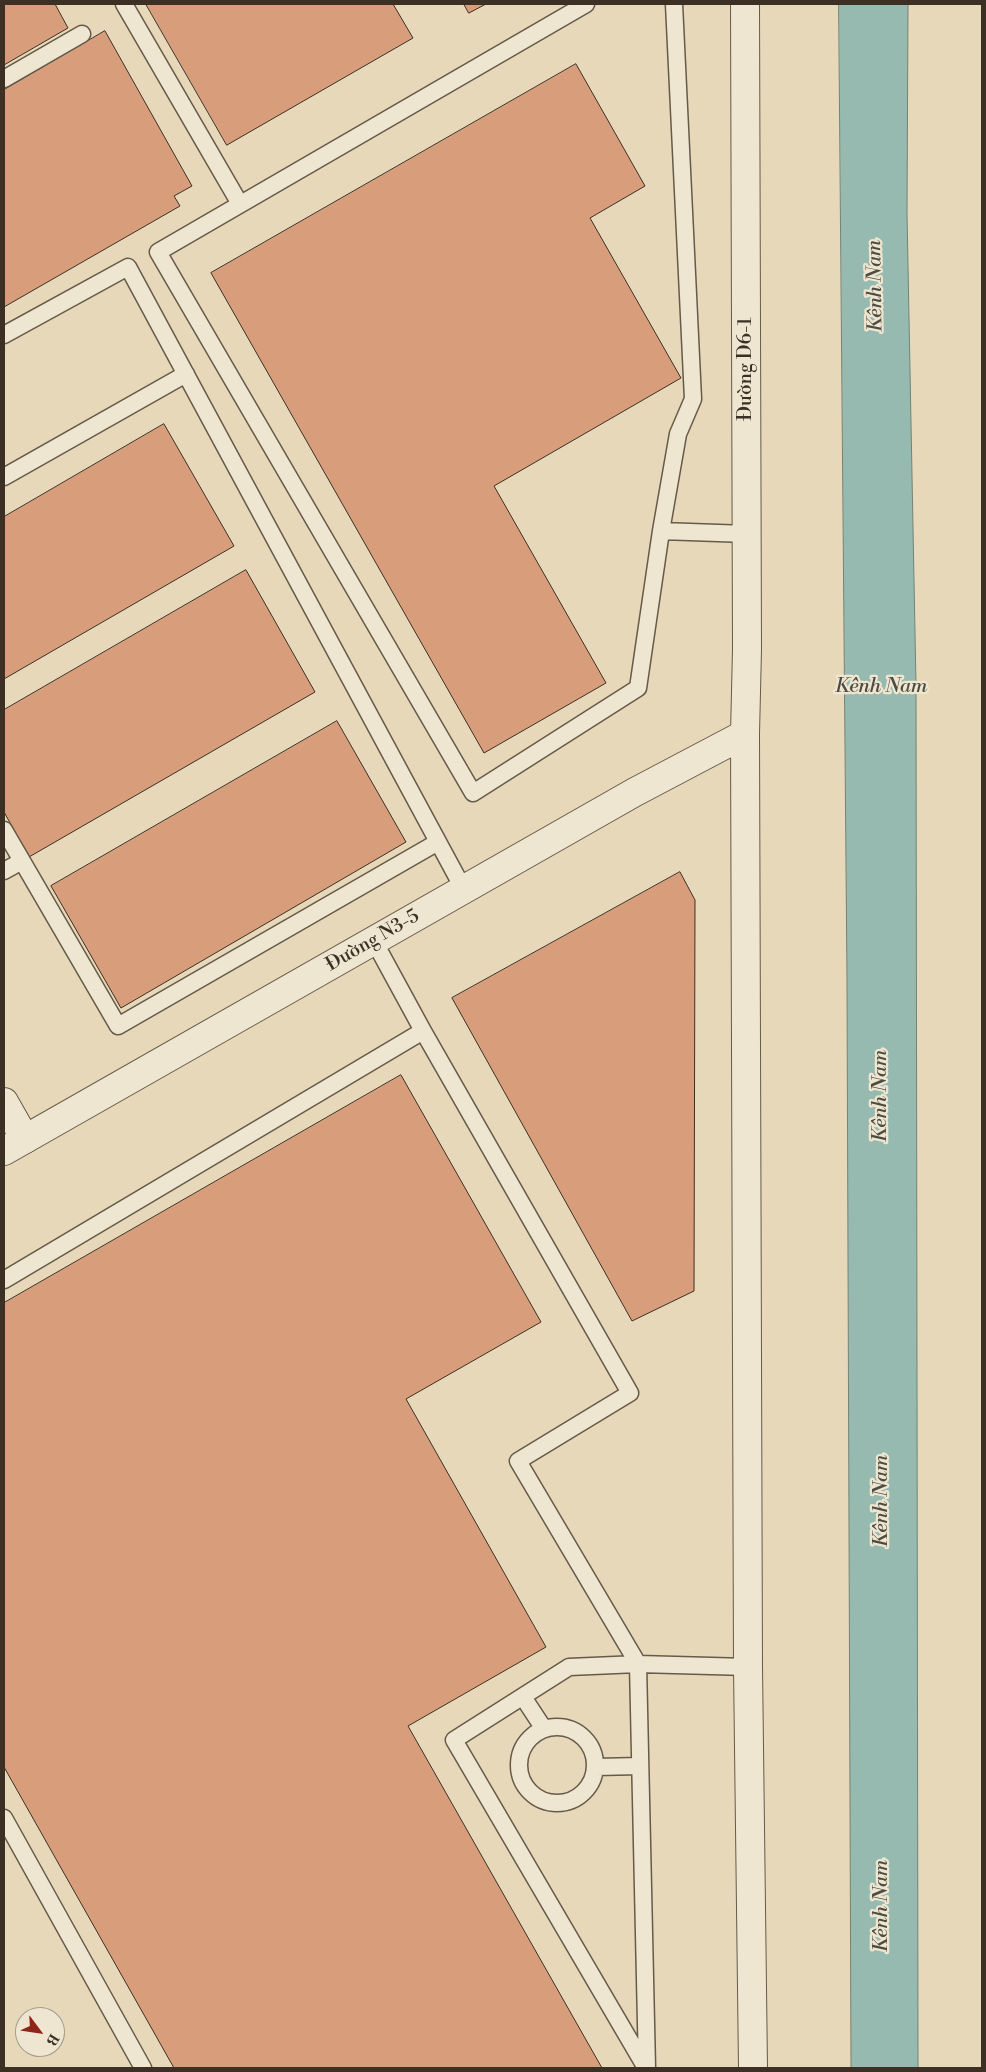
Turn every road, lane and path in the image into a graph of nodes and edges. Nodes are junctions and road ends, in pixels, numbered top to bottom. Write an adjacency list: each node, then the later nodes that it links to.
1 (124, 4): 7 (lane)
2 (586, 4): 7 (lane)
3 (674, 4): 11 (lane)
4 (745, 4): 12 (street, Đường D6-1)
5 (82, 34): 6 (lane)
6 (4, 79)
7 (240, 204): 11 (lane)
8 (4, 335): 9 (lane)
9 (186, 374): 10 (lane); 15 (lane)
10 (4, 478)
11 (661, 531): 12 (lane)
12 (747, 534): 13 (street, Đường D6-1)
13 (744, 734): 18 (street, Đường N3-5); 25 (street, Đường D6-1)
14 (4, 830): 16 (lane)
15 (438, 842): 16 (lane); 18 (lane)
16 (22, 861): 17 (lane)
17 (4, 871)
18 (464, 890): 19 (street, Đường N3-5)
19 (374, 941): 20 (lane); 22 (street, Đường N3-5)
20 (423, 1031): 23 (lane); 24 (lane)
21 (4, 1102): 22 (street)
22 (14, 1145)
23 (4, 1280)
24 (638, 1664): 25 (lane); 26 (lane); 28 (lane)
25 (748, 1667): 33 (street, Đường D6-1)
26 (523, 1697): 27 (lane); 32 (lane)
27 (544, 1729): 29 (lane); 29 (lane)
28 (640, 1766): 29 (lane); 32 (lane)
29 (596, 1767)
30 (4, 1818): 31 (lane)
31 (144, 2068)
32 (647, 2068)
33 (753, 2068)

